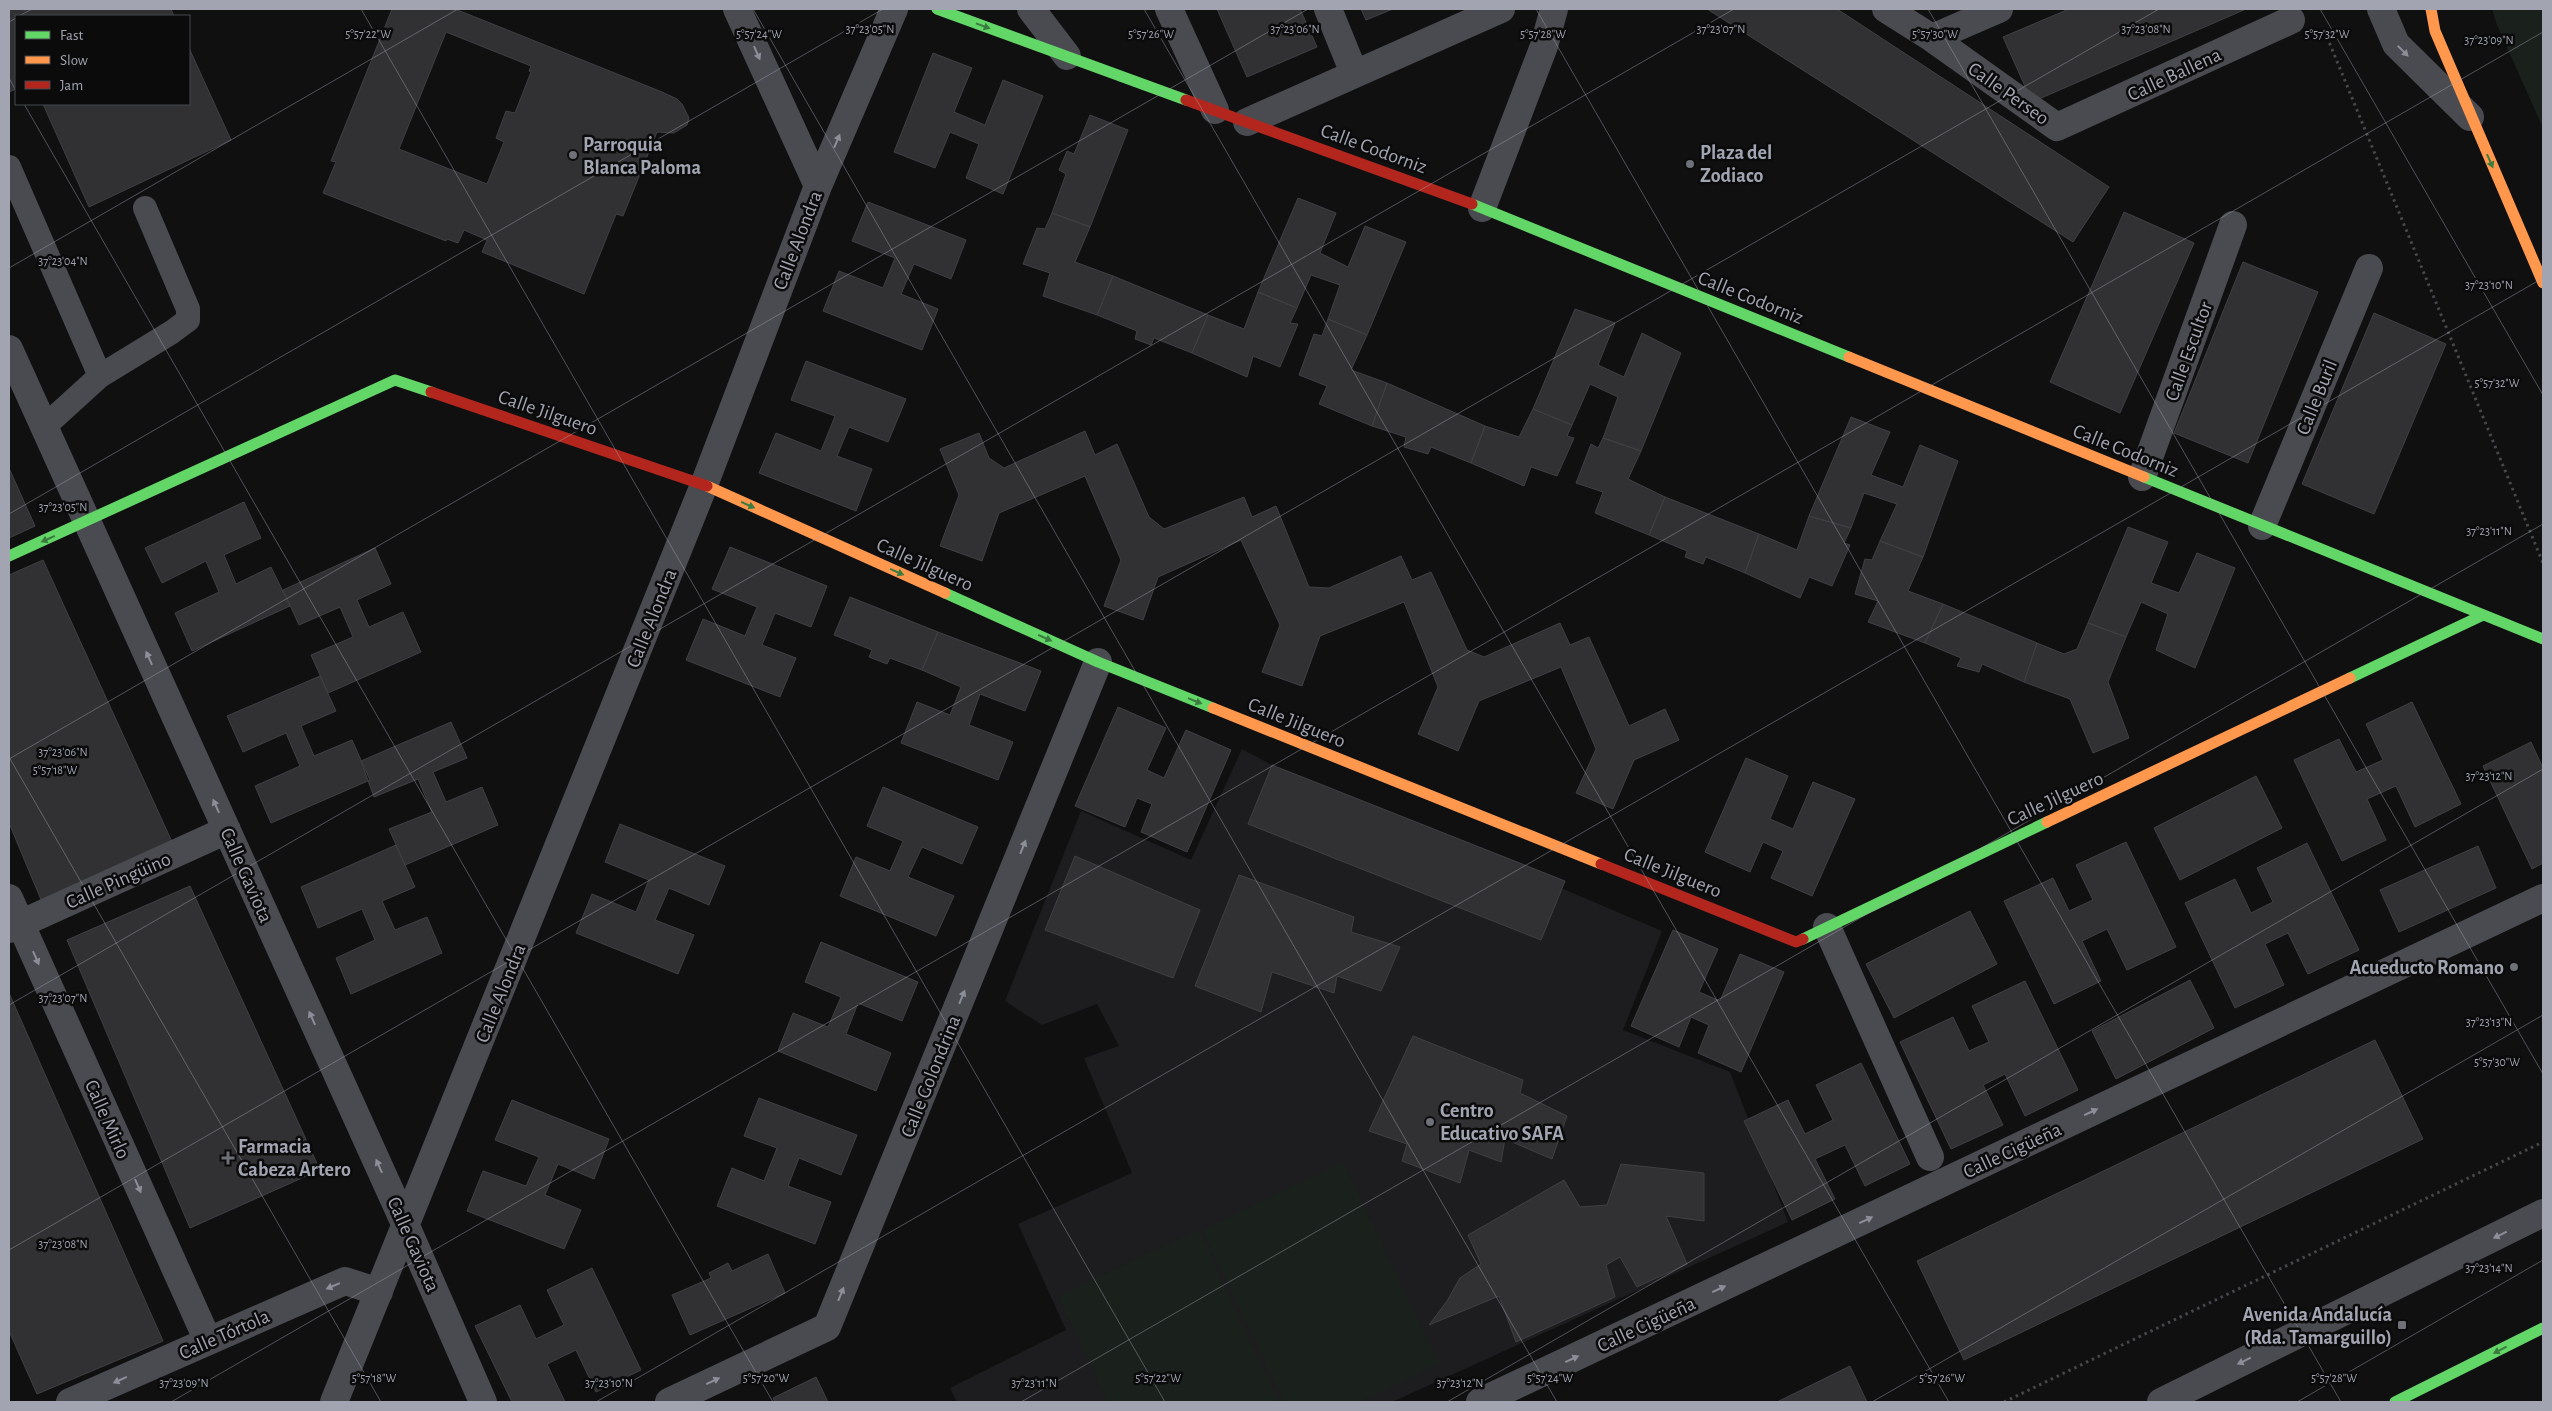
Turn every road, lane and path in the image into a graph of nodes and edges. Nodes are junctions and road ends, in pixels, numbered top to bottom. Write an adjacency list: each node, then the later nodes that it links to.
1 (737, 9): 24 (street, one-way to 24)
2 (894, 9): 24 (street, Calle Alondra, one-way to 2)
3 (937, 9): 17 (street, Calle Codorniz, one-way to 17)
4 (1031, 9): 17 (street)
5 (1169, 9): 19 (street)
6 (1328, 9): 18 (street)
7 (1501, 9): 13 (street)
8 (1554, 9): 26 (street)
9 (1886, 9): 16 (street, Calle Perseo)
10 (1999, 9): 16 (street)
11 (2381, 9): 20 (street, one-way to 20)
12 (2430, 9): 20 (street)
13 (1473, 14): 18 (street)
14 (2291, 20): 22 (street, Calle Ballena)
15 (2326, 36): 38 (path)
16 (1932, 38): 22 (street, Calle Perseo)
17 (1067, 56): 19 (street, Calle Codorniz)
18 (1354, 73): 21 (street)
19 (1216, 110): 21 (street, Calle Codorniz)
20 (2470, 117): 29 (street, one-way to 29)
21 (1247, 122): 26 (street, Calle Codorniz)
22 (2057, 127)
23 (9, 167): 31 (lane)
24 (818, 186): 34 (street, Calle Alondra)
25 (145, 208): 31 (lane)
26 (1482, 208): 33 (street, Calle Codorniz)
27 (2233, 224): 33 (street, Calle Escultor)
28 (2369, 268): 36 (street, Calle Buril)
29 (2543, 283)
30 (9, 349): 32 (street, Calle Gaviota)
31 (100, 376): 32 (lane)
32 (44, 427): 35 (street, Calle Gaviota)
33 (2142, 477): 36 (street, Calle Codorniz)
34 (704, 485): 35 (street, Calle Jilguero); 41 (street, Calle Jilguero, one-way to 41); 50 (street, Calle Alondra)
35 (87, 521): 37 (street, Calle Jilguero, one-way to 37); 42 (street, Calle Gaviota, one-way to 35)
36 (2262, 526): 39 (street, Calle Codorniz)
37 (9, 556)
38 (2543, 563)
39 (2483, 615): 40 (street, Calle Codorniz); 46 (street, Calle Jilguero)
40 (2543, 639)
41 (1098, 662): 46 (street, Calle Jilguero, one-way to 46); 57 (street, Calle Golondrina, one-way to 41)
42 (227, 830): 45 (street, Calle Pingüino); 50 (street, Calle Gaviota, one-way to 42)
43 (9, 898): 45 (street, Calle Mirlo)
44 (2543, 898): 58 (street, Calle Cigüeña, one-way to 44)
45 (15, 926): 53 (street, Calle Mirlo, one-way to 53)
46 (1827, 927): 48 (street)
47 (2543, 1142): 59 (path)
48 (1930, 1157)
49 (2543, 1213): 60 (street, one-way to 60)
50 (406, 1226): 51 (street, Calle Alondra); 56 (street, Calle Gaviota)
51 (379, 1292): 53 (street, Calle Tórtola, one-way to 53); 55 (street, Calle Alondra)
52 (2543, 1328): 61 (street, one-way to 61)
53 (208, 1341): 54 (street, Calle Tórtola, one-way to 54)
54 (70, 1402)
55 (334, 1402)
56 (483, 1402)
57 (669, 1402)
58 (1480, 1402)
59 (2004, 1402)
60 (2161, 1402)
61 (2394, 1402)

